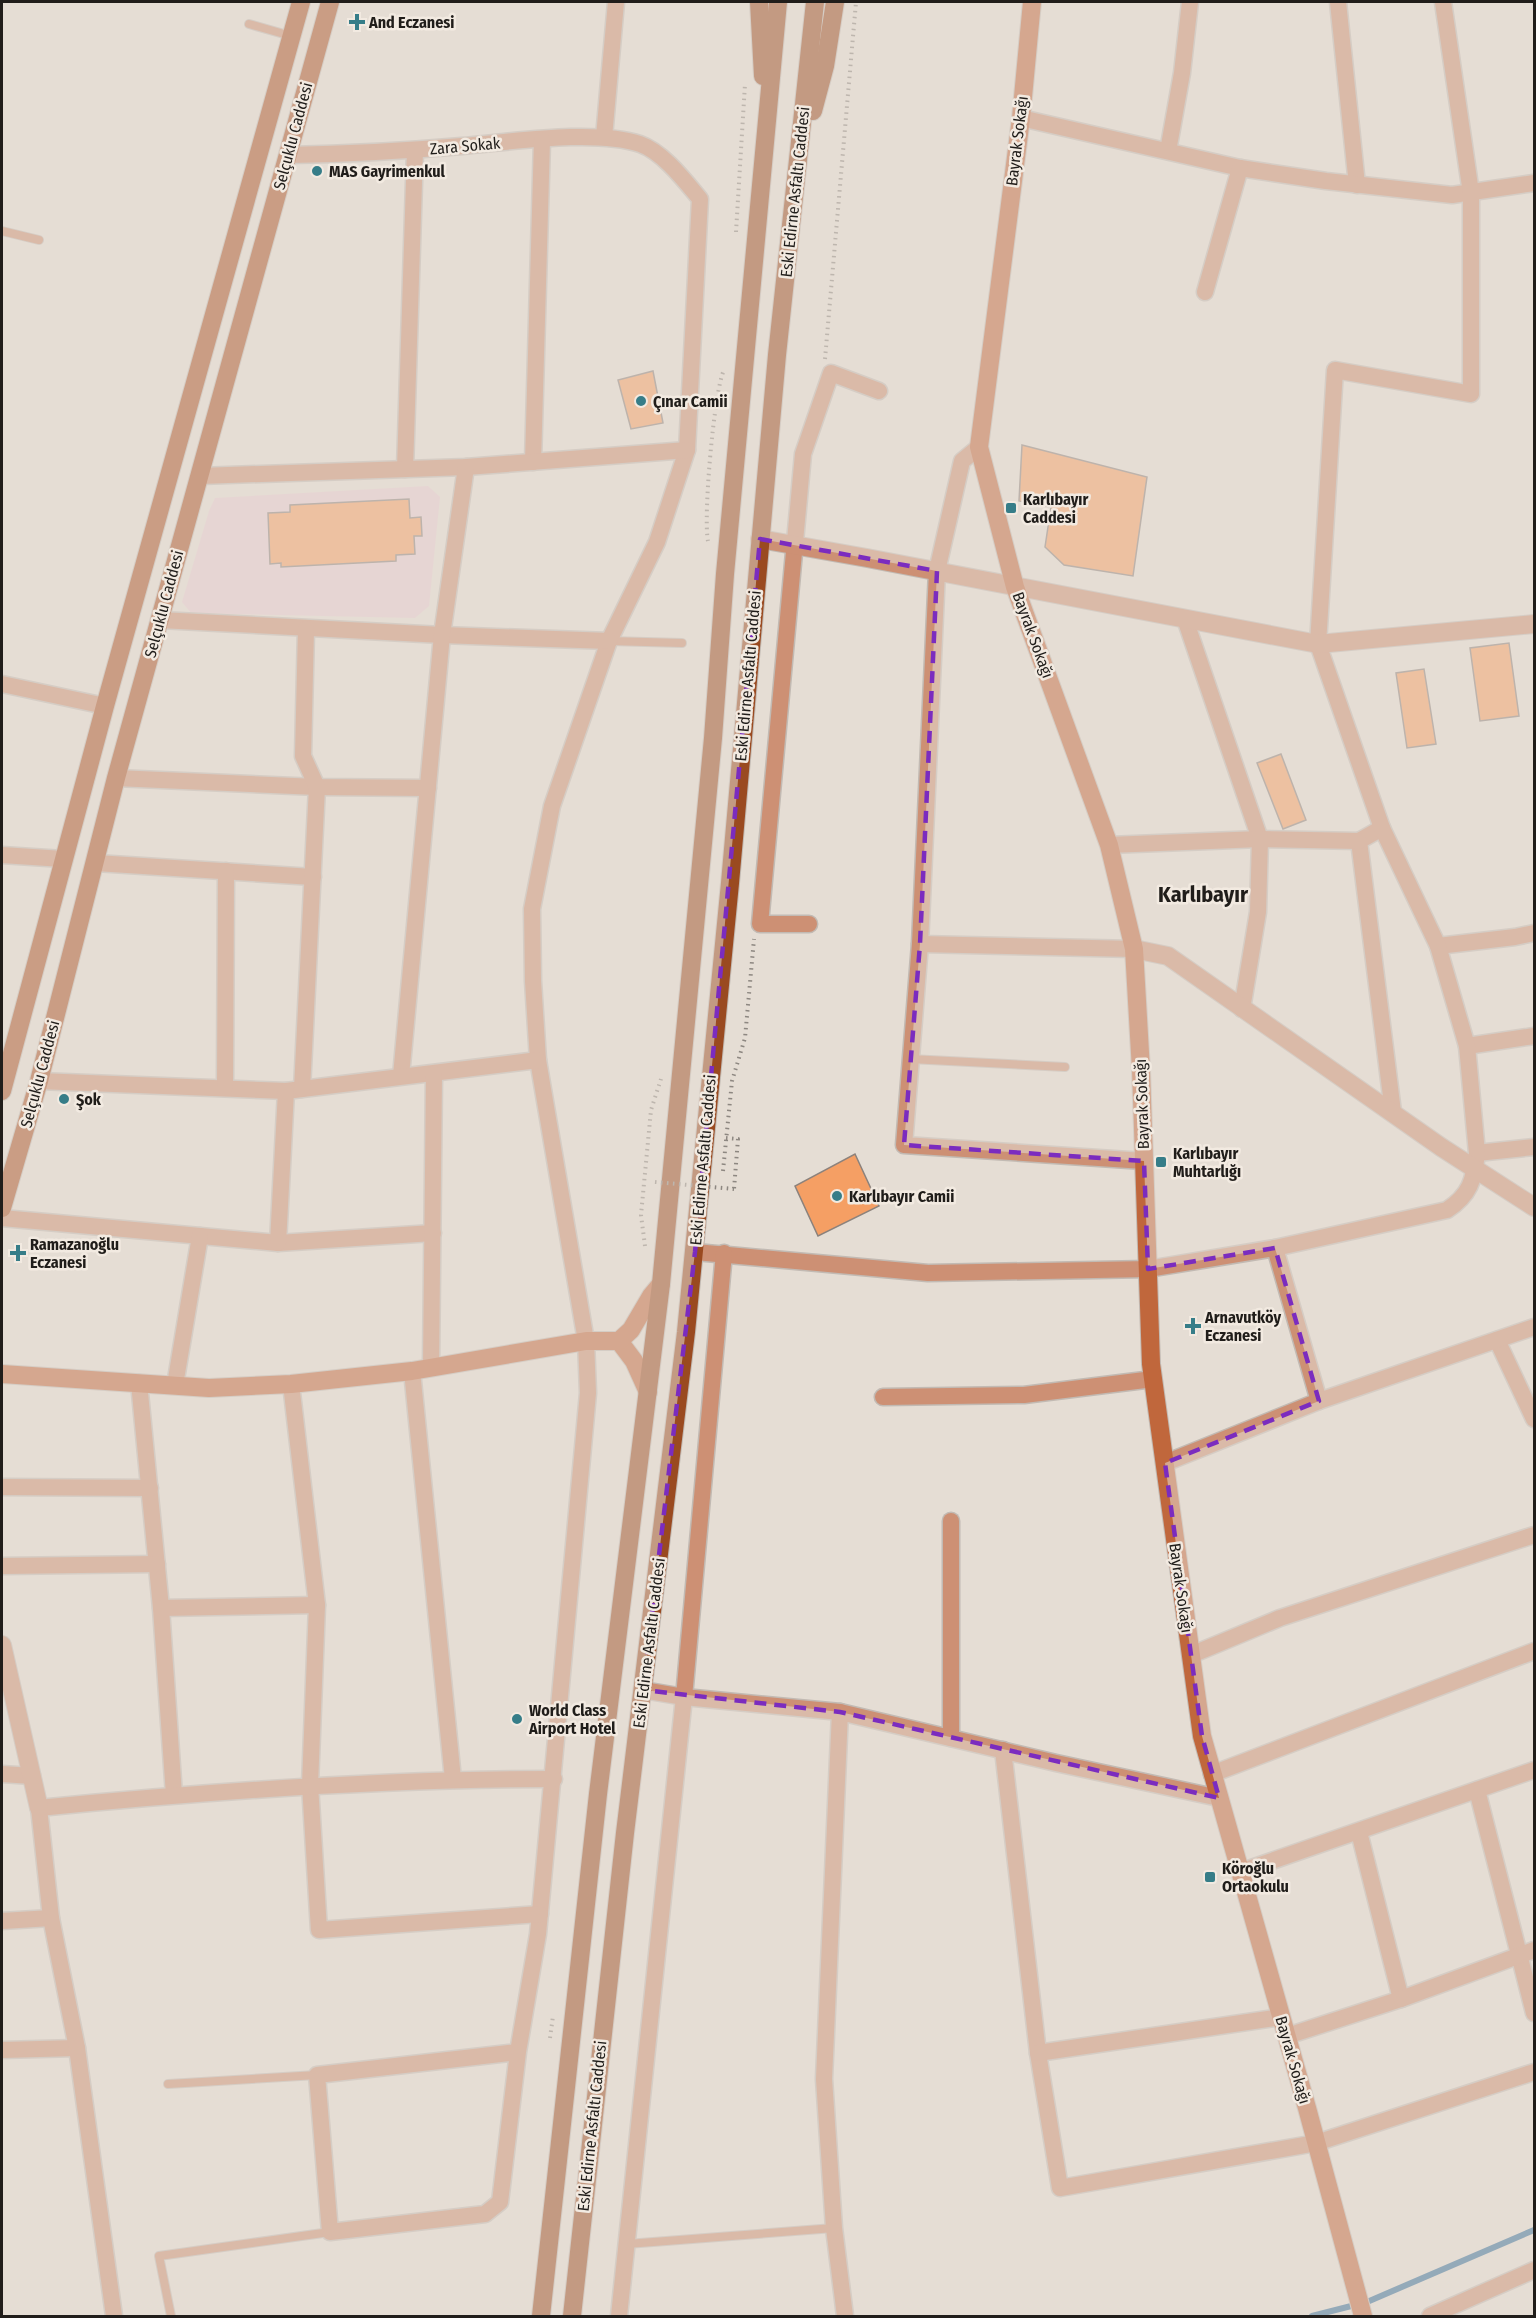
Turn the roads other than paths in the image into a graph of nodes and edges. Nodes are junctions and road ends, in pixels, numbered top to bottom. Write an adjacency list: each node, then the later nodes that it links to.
1 (301, 2): 13 (main road, Selçuklu Caddesi)
2 (330, 2): 14 (main road, Selçuklu Caddesi)
3 (616, 2): 17 (street)
4 (759, 2): 15 (highway)
5 (778, 2): 15 (highway, Eski Edirne Asfaltı Caddesi)
6 (815, 2): 22 (highway, Eski Edirne Asfaltı Caddesi)
7 (835, 2): 22 (highway)
8 (1032, 2): 16 (main road, Bayrak Sokağı)
9 (1190, 2): 20 (street)
10 (1338, 2): 25 (street)
11 (1443, 2): 26 (street)
12 (249, 24): 13 (lane)
13 (291, 36): 14 (main road); 36 (main road, Selçuklu Caddesi)
14 (318, 44): 21 (main road, Selçuklu Caddesi)
15 (768, 110): 95 (highway, Eski Edirne Asfaltı Caddesi)
16 (1021, 118): 20 (street); 31 (main road, Bayrak Sokağı)
17 (604, 137): 18 (street, Zara Sokak); 32 (street, Zara Sokak)
18 (542, 140): 19 (street, Zara Sokak); 33 (street)
19 (415, 150): 21 (street, Zara Sokak); 35 (street)
20 (1168, 151): 23 (street)
21 (288, 155): 37 (main road, Selçuklu Caddesi)
22 (799, 165): 38 (highway, Eski Edirne Asfaltı Caddesi)
23 (1240, 168): 25 (street); 29 (street)
24 (1534, 183): 26 (street)
25 (1358, 185): 26 (street)
26 (1471, 193): 49 (street)
27 (2, 231): 28 (lane)
28 (39, 240)
29 (1205, 292)
30 (879, 391): 39 (street)
31 (979, 447): 40 (street); 41 (main road, Bayrak Sokağı)
32 (687, 450): 33 (street); 47 (street)
33 (533, 462): 34 (street)
34 (466, 467): 35 (street); 46 (street)
35 (405, 470): 37 (street)
36 (171, 473): 37 (main road); 51 (main road, Selçuklu Caddesi)
37 (200, 476): 43 (main road, Selçuklu Caddesi)
38 (760, 540): 39 (street); 92 (highway, Eski Edirne Asfaltı Caddesi)
39 (795, 545): 40 (street); 64 (street)
40 (937, 571): 41 (street); 66 (street)
41 (1015, 587): 42 (street); 58 (main road, Bayrak Sokağı)
42 (1185, 619): 49 (street); 56 (street)
43 (160, 620): 45 (street); 52 (main road, Selçuklu Caddesi)
44 (1534, 624): 49 (street)
45 (306, 629): 46 (street); 53 (street)
46 (442, 636): 47 (street); 54 (street)
47 (609, 641): 48 (lane); 73 (street)
48 (682, 643)
49 (1318, 644): 55 (street)
50 (2, 684): 51 (street)
51 (105, 706): 60 (main road, Selçuklu Caddesi)
52 (116, 778): 53 (street); 61 (main road, Selçuklu Caddesi)
53 (317, 787): 54 (street); 63 (street)
54 (428, 788): 76 (street)
55 (1382, 828): 57 (street); 67 (street)
56 (1260, 839): 57 (street); 58 (street); 69 (street)
57 (1359, 841): 81 (street)
58 (1109, 845): 68 (main road, Bayrak Sokağı)
59 (2, 855): 60 (street)
60 (63, 859): 80 (main road, Selçuklu Caddesi)
61 (96, 863): 62 (street); 77 (main road, Selçuklu Caddesi)
62 (226, 871): 63 (street); 78 (street)
63 (313, 877): 79 (street)
64 (809, 924)
65 (1534, 933): 67 (street)
66 (920, 944): 68 (street); 72 (street)
67 (1438, 946): 71 (street)
68 (1134, 949): 69 (street); 83 (main road, Bayrak Sokağı)
69 (1242, 1009): 81 (street)
70 (1534, 1036): 71 (street)
71 (1467, 1046): 84 (street)
72 (910, 1059): 74 (lane); 83 (street)
73 (538, 1060): 75 (street); 98 (street)
74 (1065, 1067)
75 (434, 1074): 76 (street); 88 (street)
76 (401, 1076): 79 (street)
77 (39, 1081): 78 (street); 86 (main road, Selçuklu Caddesi)
78 (225, 1087): 79 (street)
79 (294, 1090): 90 (street)
80 (2, 1091)
81 (1393, 1112): 84 (street)
82 (1534, 1147): 84 (street)
83 (1144, 1161): 94 (main road, Bayrak Sokağı)
84 (1476, 1161): 85 (street); 91 (street)
85 (1534, 1207)
86 (2, 1208)
87 (2, 1218): 89 (street)
88 (433, 1233): 90 (street); 100 (street)
89 (200, 1236): 90 (street); 106 (street)
90 (278, 1244)
91 (1275, 1248): 94 (street); 109 (street)
92 (695, 1252): 93 (street); 123 (highway, Eski Edirne Asfaltı Caddesi)
93 (724, 1253): 94 (street); 124 (street, Eski Edirne Asfaltı Caddesi)
94 (1148, 1269): 103 (main road, Bayrak Sokağı)
95 (661, 1284): 99 (main road); 107 (highway, Eski Edirne Asfaltı Caddesi)
96 (1534, 1327): 97 (street)
97 (1497, 1340): 109 (street); 110 (street)
98 (586, 1341): 99 (main road); 100 (main road); 133 (street)
99 (619, 1341): 107 (main road)
100 (431, 1367): 101 (main road)
101 (412, 1371): 105 (main road); 132 (street)
102 (2, 1374): 104 (main road)
103 (1153, 1379): 108 (street); 111 (main road, Bayrak Sokağı)
104 (140, 1383): 106 (main road); 113 (street)
105 (291, 1384): 106 (main road); 118 (street)
106 (175, 1386)
107 (648, 1392): 163 (highway, Eski Edirne Asfaltı Caddesi)
108 (883, 1397)
109 (1319, 1401): 111 (street)
110 (1534, 1419)
111 (1165, 1463): 122 (main road, Bayrak Sokağı)
112 (2, 1487): 113 (street)
113 (150, 1488): 116 (street)
114 (951, 1521): 126 (street)
115 (1534, 1535): 122 (street)
116 (157, 1564): 117 (street); 119 (street)
117 (2, 1566)
118 (317, 1605): 119 (street); 134 (street)
119 (161, 1608): 136 (street)
120 (2, 1645): 131 (street)
121 (1534, 1651): 130 (street)
122 (1191, 1655): 130 (main road, Bayrak Sokağı)
123 (643, 1690): 124 (street); 164 (highway, Eski Edirne Asfaltı Caddesi)
124 (684, 1696): 125 (street); 159 (street, Eski Edirne Asfaltı Caddesi)
125 (840, 1712): 126 (street); 157 (street)
126 (951, 1738): 127 (street)
127 (1003, 1750): 137 (street); 152 (street)
128 (1534, 1770): 135 (street)
129 (2, 1774): 131 (street)
130 (1212, 1774): 137 (main road, Bayrak Sokağı)
131 (32, 1776): 138 (street)
132 (453, 1779): 133 (street); 134 (street)
133 (554, 1779): 141 (street)
134 (310, 1785): 136 (street); 141 (street)
135 (1477, 1790): 139 (street); 144 (street)
136 (174, 1795): 138 (street)
137 (1219, 1798): 140 (main road, Bayrak Sokağı)
138 (39, 1808): 142 (street)
139 (1359, 1832): 140 (street); 145 (street)
140 (1240, 1872): 147 (main road, Bayrak Sokağı)
141 (540, 1914): 151 (street)
142 (51, 1918): 143 (street); 149 (street)
143 (2, 1921)
144 (1527, 1953): 145 (street); 146 (street)
145 (1401, 1999): 148 (street)
146 (1534, 2013)
147 (1281, 2017): 148 (main road, Bayrak Sokağı); 152 (street)
148 (1287, 2036): 156 (main road, Bayrak Sokağı)
149 (77, 2048): 150 (street); 161 (street)
150 (2, 2050)
151 (518, 2052): 154 (street); 158 (street)
152 (1038, 2053): 156 (street)
153 (1534, 2072): 156 (street)
154 (317, 2075): 155 (lane); 158 (street)
155 (168, 2084)
156 (1316, 2143): 167 (main road, Bayrak Sokağı)
157 (834, 2228): 159 (lane); 166 (street)
158 (330, 2232): 162 (lane)
159 (627, 2244): 165 (street, Eski Edirne Asfaltı Caddesi)
160 (1534, 2270): 168 (street)
161 (114, 2316)
162 (171, 2316)
163 (541, 2316)
164 (572, 2316)
165 (619, 2316)
166 (845, 2316)
167 (1363, 2316)
168 (1430, 2316)

